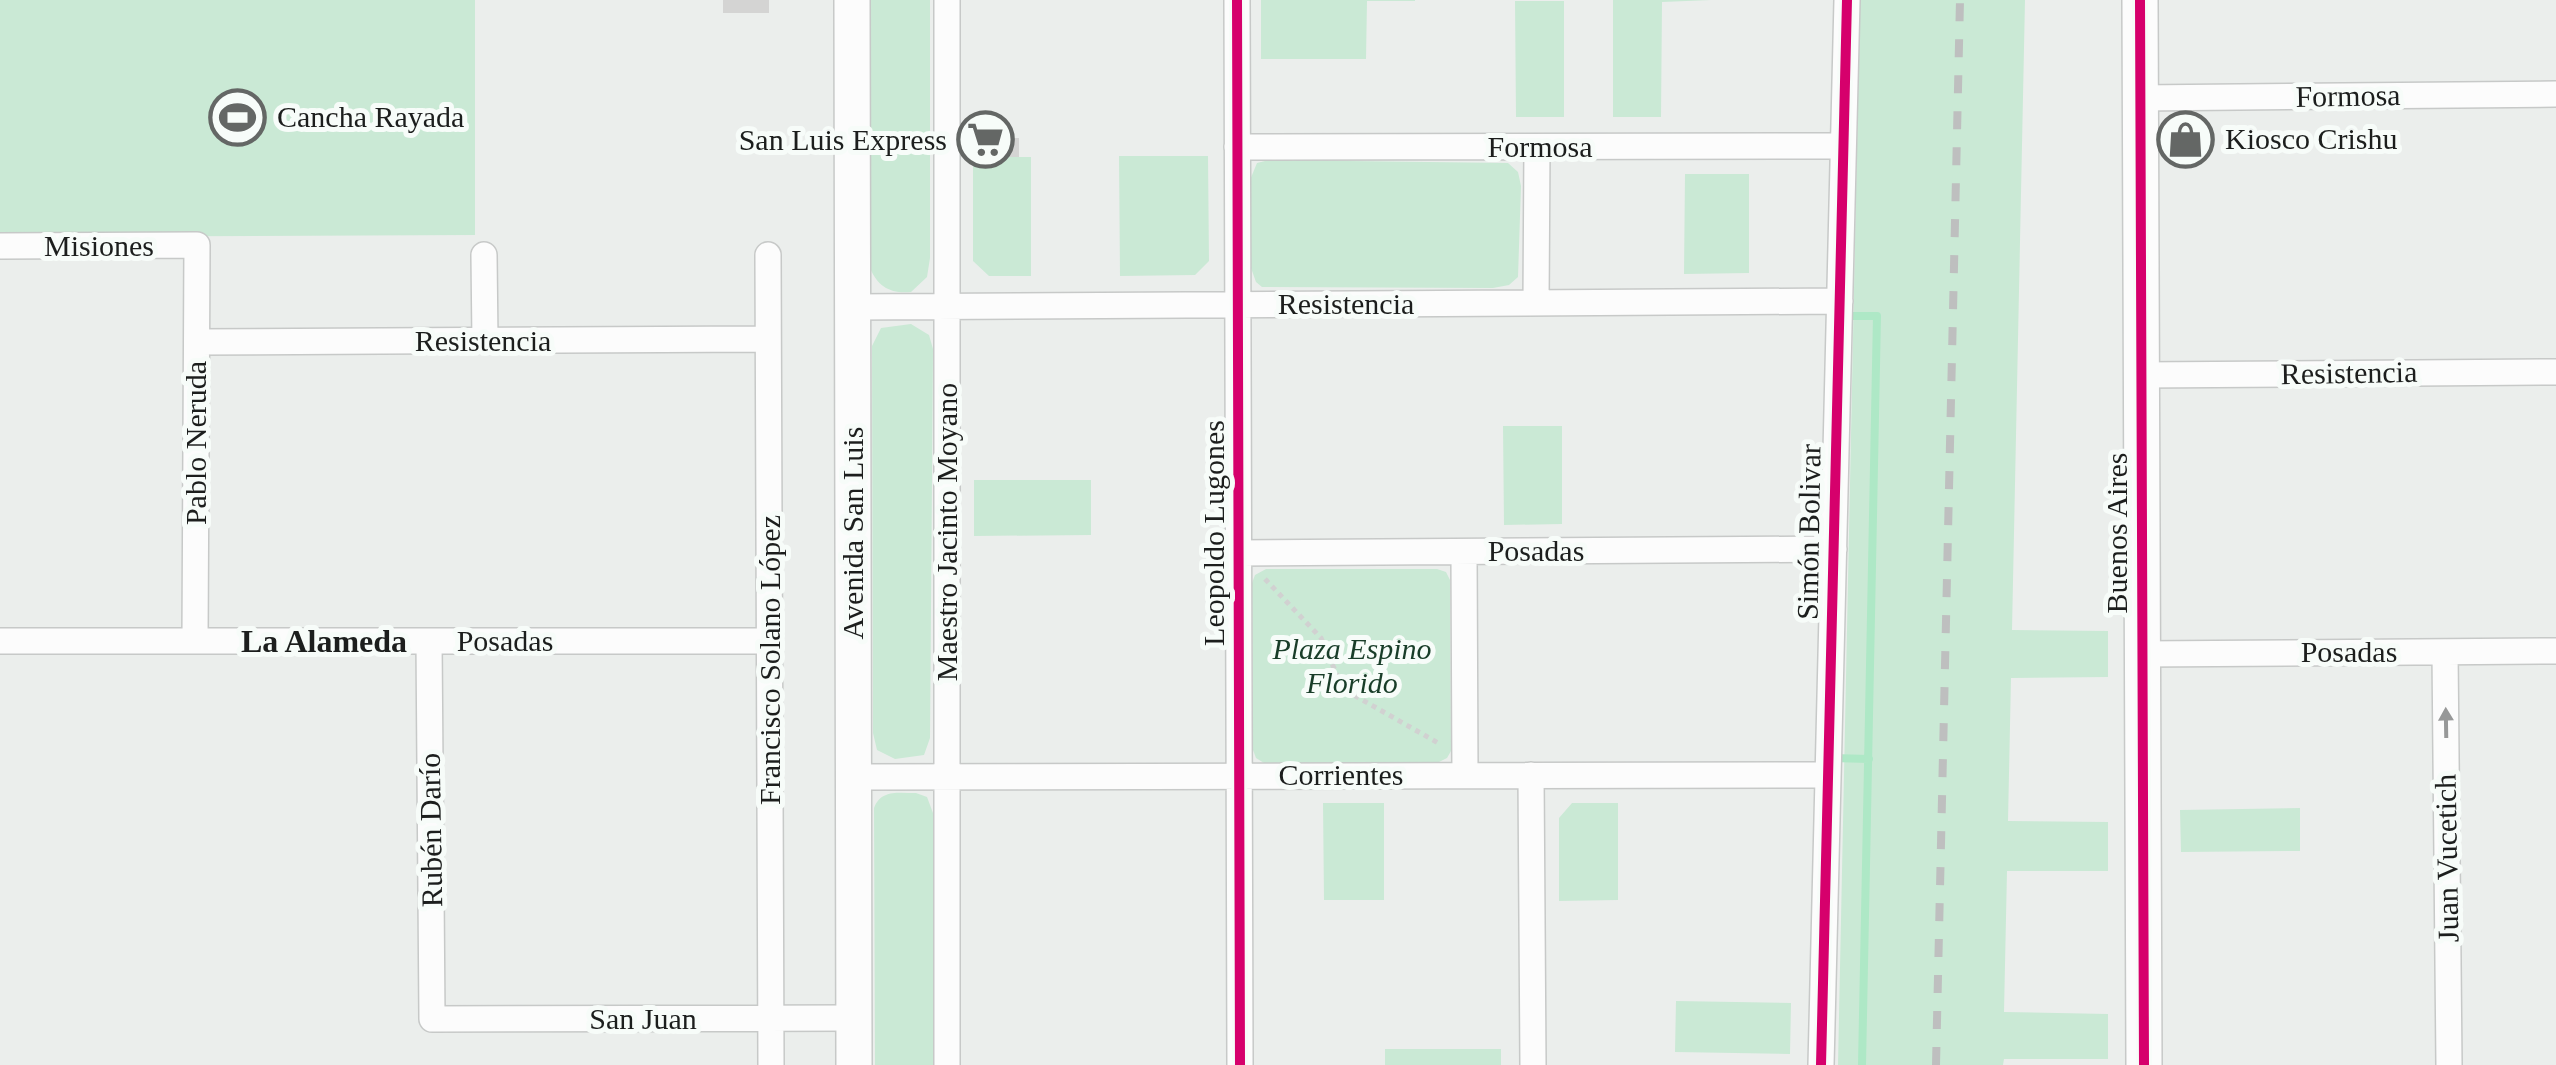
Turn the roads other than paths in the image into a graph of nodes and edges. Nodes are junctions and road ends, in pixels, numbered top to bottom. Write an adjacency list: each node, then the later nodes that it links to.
1 (852, 0): 18 (main road, Avenida San Luis)
2 (947, 0): 19 (street, Maestro Jacinto Moyano)
3 (1237, 0): 9 (street, Leopoldo Lugones)
4 (1847, 0): 8 (street, Simón Bolivar)
5 (2140, 0): 7 (main road, Buenos Aires)
6 (2556, 94): 7 (street, Formosa)
7 (2140, 98): 24 (main road, Buenos Aires)
8 (1843, 146): 10 (street, Formosa); 15 (street, Simón Bolivar)
9 (1238, 147): 10 (street, Formosa); 17 (street, Leopoldo Lugones)
10 (1537, 147): 16 (street)
11 (198, 245): 12 (street, Misiones); 22 (street, Pablo Neruda)
12 (0, 246)
13 (484, 255): 21 (street)
14 (768, 255): 20 (street, Francisco Solano López)
15 (1840, 300): 16 (street, Resistencia); 25 (street, Simón Bolivar)
16 (1536, 303): 17 (street, Resistencia)
17 (1238, 304): 19 (street, Resistencia); 26 (street, Leopoldo Lugones)
18 (852, 307): 19 (street, Resistencia); 38 (main road, Avenida San Luis)
19 (947, 307): 39 (street, Maestro Jacinto Moyano)
20 (768, 340): 21 (street, Resistencia); 30 (street, Francisco Solano López)
21 (485, 341): 22 (street, Resistencia)
22 (197, 342): 28 (street, Pablo Neruda)
23 (2556, 372): 24 (street, Resistencia)
24 (2141, 375): 34 (main road, Buenos Aires)
25 (1834, 550): 27 (street, Posadas); 37 (street, Simón Bolivar)
26 (1238, 552): 27 (street, Posadas); 40 (street, Leopoldo Lugones)
27 (1464, 552): 35 (street)
28 (195, 641): 29 (street, Posadas); 31 (street, Posadas)
29 (429, 641): 30 (street, Posadas); 43 (street, Rubén Darío)
30 (770, 641): 41 (street, Francisco Solano López)
31 (0, 642)
32 (2556, 651): 33 (street, Posadas)
33 (2445, 652): 34 (street, Posadas); 51 (street, Juan Vucetich, one-way to 33)
34 (2142, 654): 50 (main road, Buenos Aires)
35 (1465, 775): 36 (street, Corrientes); 40 (street, Corrientes)
36 (1531, 775): 37 (street, Corrientes); 48 (street)
37 (1828, 775): 49 (street, Simón Bolivar)
38 (853, 776): 39 (street, Corrientes); 42 (main road, Avenida San Luis)
39 (947, 776): 40 (street, Corrientes); 46 (street, Maestro Jacinto Moyano)
40 (1240, 776): 47 (street, Leopoldo Lugones)
41 (771, 1018): 42 (street, San Juan); 43 (street, San Juan); 44 (street, Francisco Solano López)
42 (854, 1018): 45 (main road, Avenida San Luis)
43 (432, 1019)
44 (771, 1065)
45 (854, 1065)
46 (948, 1065)
47 (1240, 1065)
48 (1533, 1065)
49 (1821, 1065)
50 (2144, 1065)
51 (2449, 1065)

